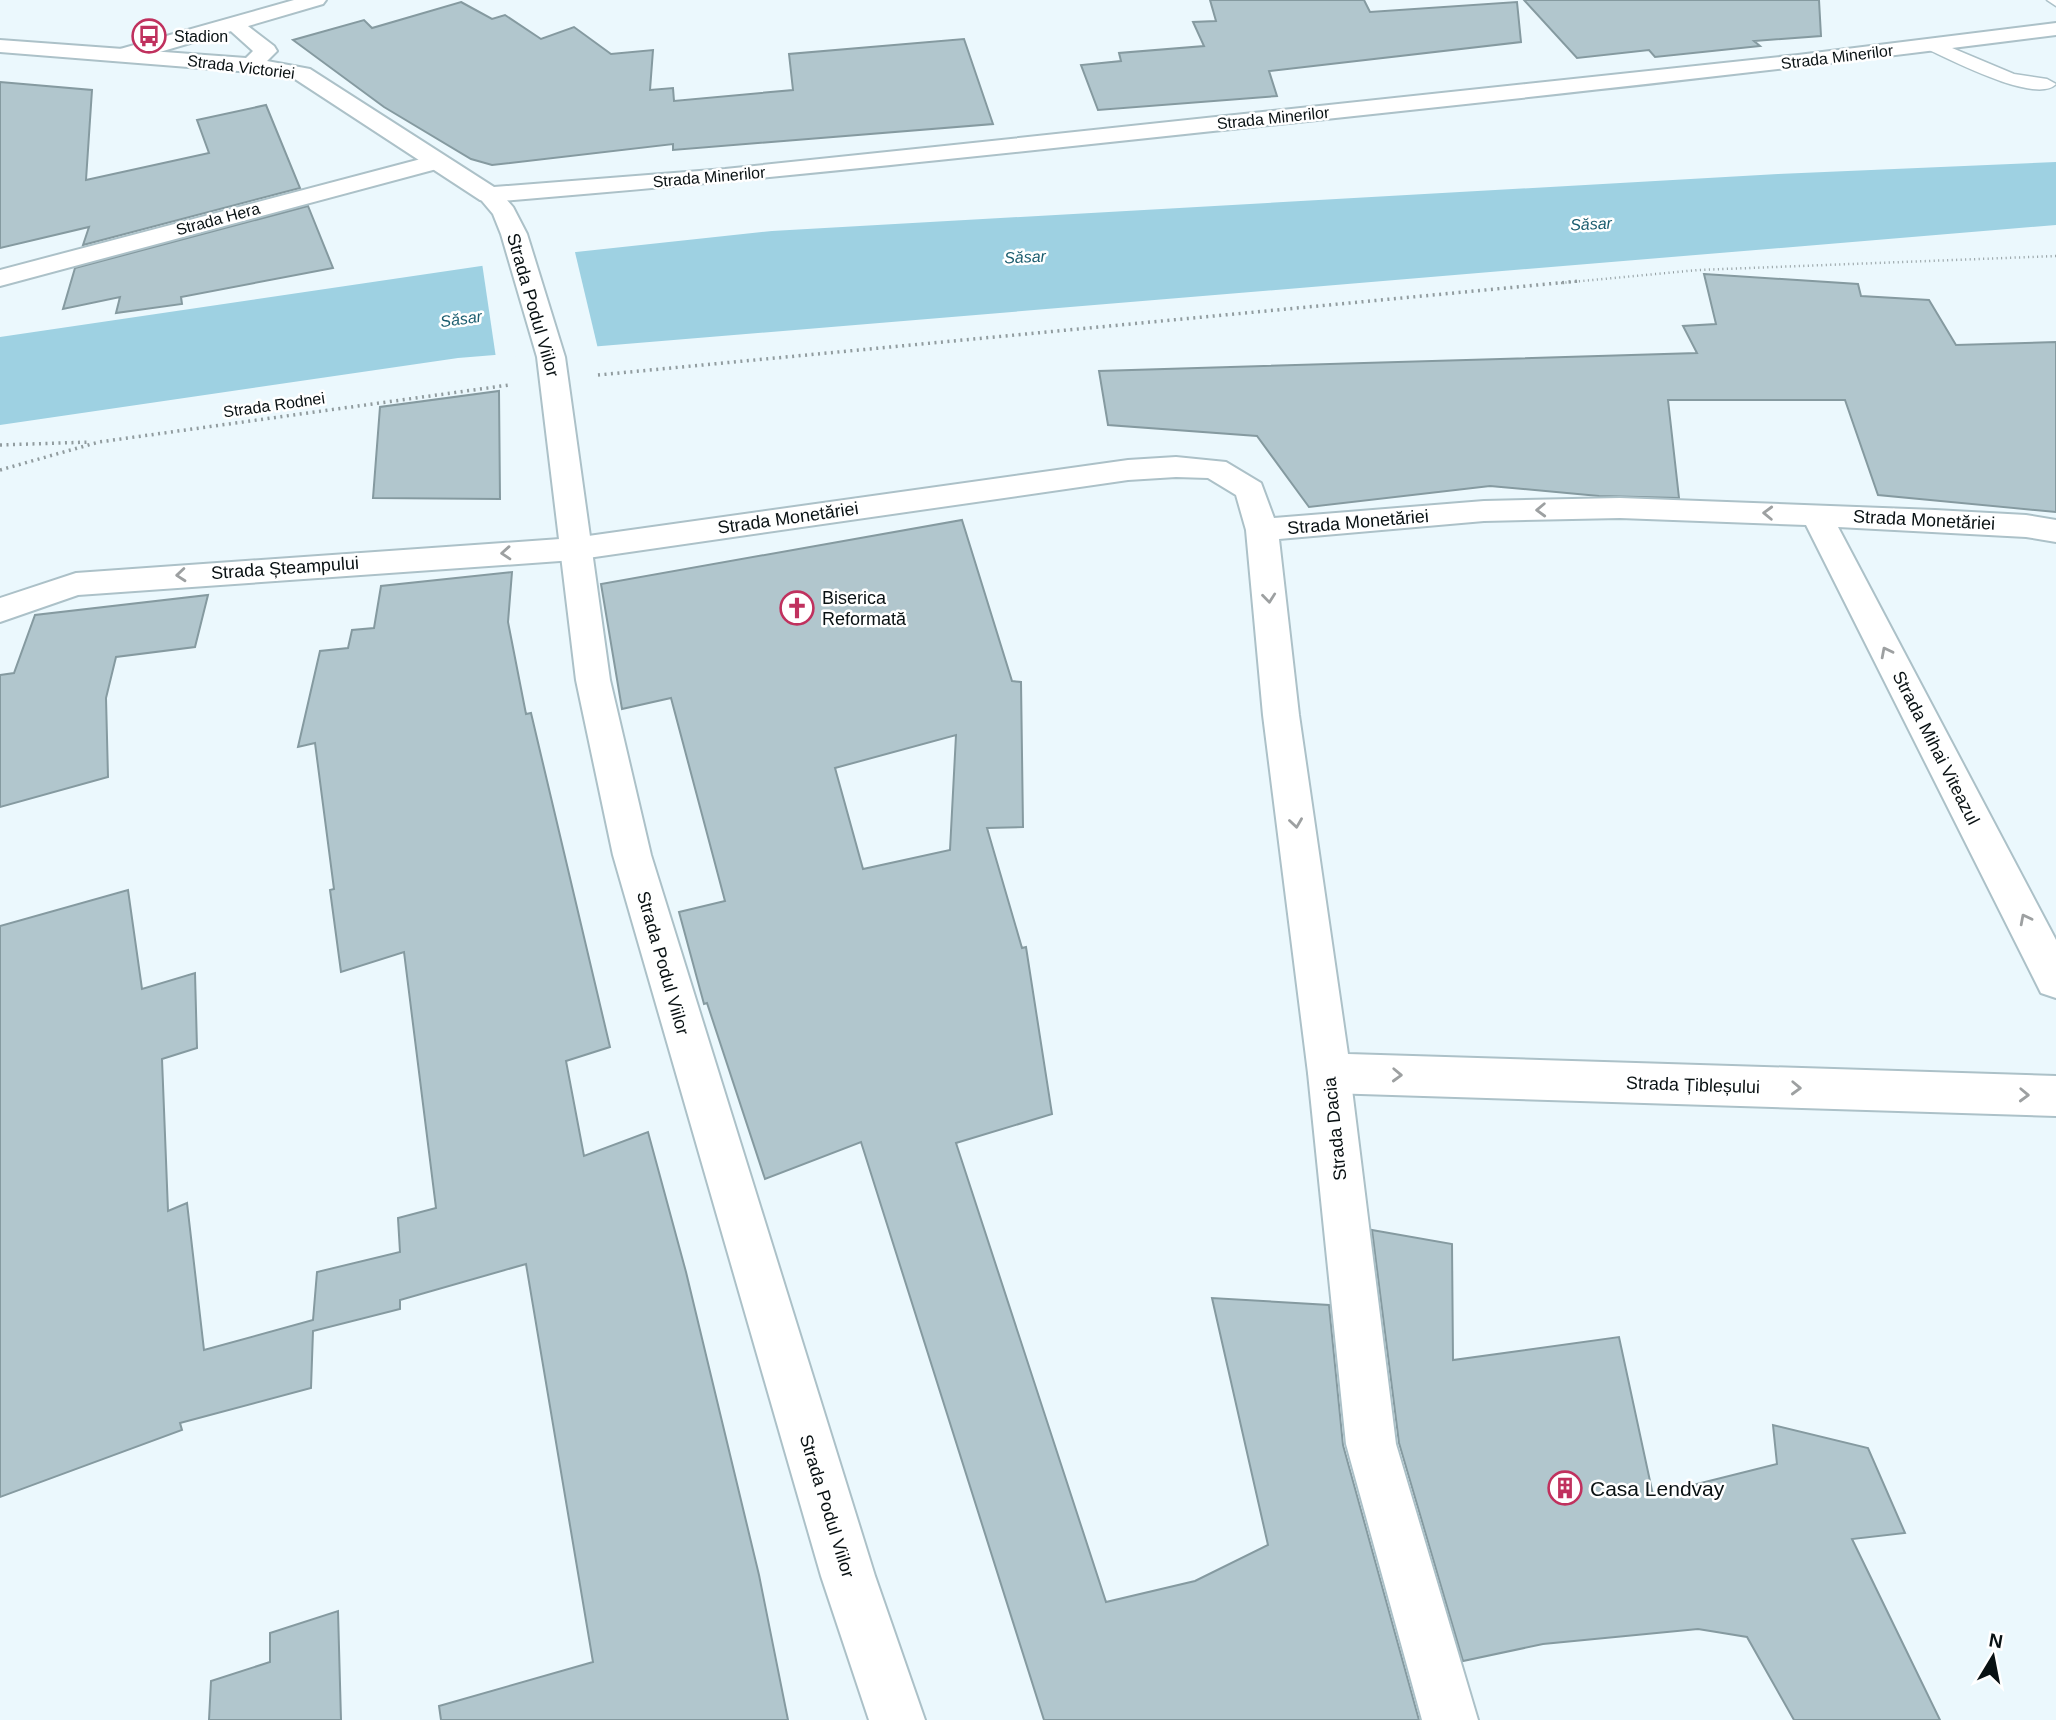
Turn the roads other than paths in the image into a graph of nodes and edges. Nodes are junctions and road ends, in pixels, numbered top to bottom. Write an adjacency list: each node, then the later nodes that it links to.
1 (316, 0): 2 (main road)
2 (233, 24): 6 (main road); 7 (main road)
3 (2056, 29): 5 (main road, Strada Minerilor)
4 (0, 46): 6 (main road, Strada Victoriei)
5 (1933, 46): 8 (lane); 10 (main road, Strada Minerilor)
6 (121, 56): 7 (main road, Strada Victoriei)
7 (251, 65): 9 (main road, Strada Victoriei)
8 (2047, 84)
9 (436, 162): 10 (main road, Strada Victoriei); 11 (main road, Strada Hera)
10 (489, 195): 15 (main road, Strada Podul Viilor)
11 (0, 278)
12 (1816, 515): 13 (main road, Strada Monetăriei, one-way to 13); 14 (main road, Strada Monetăriei); 17 (main road, Strada Mihai Viteazul, one-way to 12)
13 (1262, 530): 15 (main road, Strada Monetăriei); 18 (main road, Strada Dacia, one-way to 18)
14 (2056, 531)
15 (574, 549): 16 (main road, Strada Șteampului, one-way to 16); 20 (main road, Strada Podul Viilor)
16 (0, 610)
17 (2056, 980)
18 (1329, 1073): 19 (main road, Strada Țibleșului, one-way to 19); 21 (main road, Strada Dacia)
19 (2056, 1096)
20 (897, 1720)
21 (1450, 1720)

